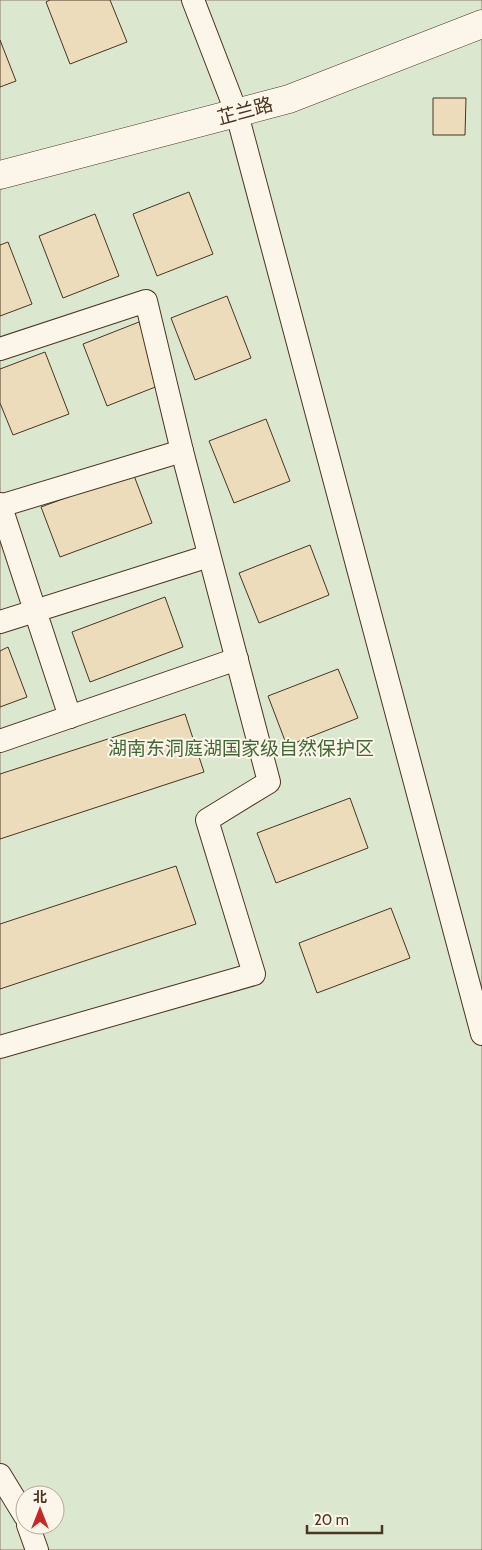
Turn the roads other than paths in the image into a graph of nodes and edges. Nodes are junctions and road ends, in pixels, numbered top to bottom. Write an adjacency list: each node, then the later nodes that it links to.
1 (193, 0): 3 (street)
2 (482, 24): 3 (street, 芷兰路)
3 (237, 114): 4 (street, 芷兰路); 14 (street)
4 (0, 175)
5 (0, 349): 6 (street)
6 (182, 451): 7 (street); 8 (street)
7 (0, 505): 9 (street)
8 (210, 556): 9 (street); 11 (street)
9 (35, 611): 10 (street); 12 (street)
10 (0, 622)
11 (237, 660): 12 (street); 15 (street)
12 (70, 717): 13 (street)
13 (0, 741)
14 (482, 1034)
15 (0, 1047)
16 (0, 1475): 17 (street)
17 (15, 1500)
18 (32, 1535): 19 (street)
19 (37, 1550)

